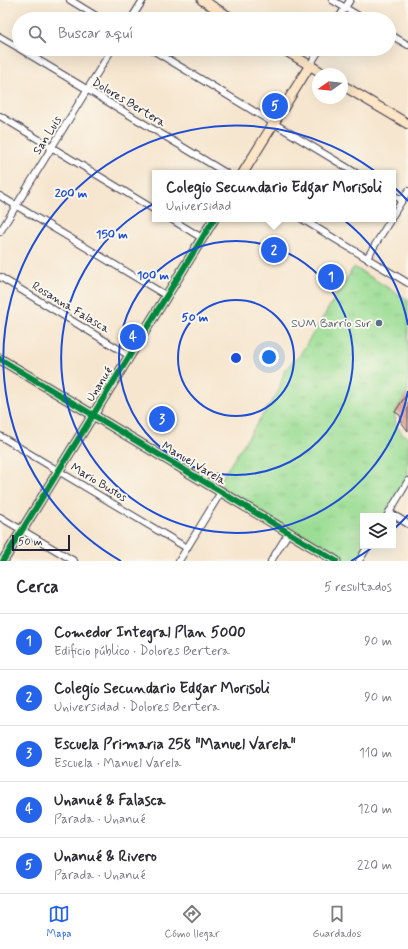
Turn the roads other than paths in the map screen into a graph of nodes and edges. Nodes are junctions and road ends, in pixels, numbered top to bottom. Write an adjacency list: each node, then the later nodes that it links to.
1 (70, 0): 7 (street)
2 (142, 0): 8 (street)
3 (202, 0): 9 (street)
4 (332, 0): 6 (street)
5 (350, 0): 6 (street)
6 (345, 8): 10 (street); 11 (street)
7 (90, 12)
8 (135, 12)
9 (222, 12)
10 (342, 12)
11 (352, 12)
12 (0, 37): 14 (street, Dolores Bertera)
13 (396, 38): 15 (street)
14 (12, 44)
15 (408, 45)
16 (32, 56): 23 (street, Dolores Bertera)
17 (108, 56): 23 (street, San Luis)
18 (163, 56): 26 (street)
19 (295, 56): 21 (street)
20 (316, 56): 21 (street)
21 (310, 65): 22 (street); 26 (street)
22 (315, 68)
23 (88, 89): 28 (street, San Luis); 29 (street, Dolores Bertera)
24 (348, 89): 27 (street)
25 (0, 116): 28 (street)
26 (274, 123): 30 (street); 31 (street)
27 (408, 124)
28 (52, 147): 36 (street, San Luis); 37 (street)
29 (221, 170)
30 (245, 170)
31 (351, 170)
32 (408, 191): 35 (street)
33 (0, 196): 36 (street)
34 (396, 197): 35 (street)
35 (402, 200): 38 (street)
36 (16, 206): 43 (street, San Luis); 48 (street)
37 (152, 208)
38 (396, 210)
39 (176, 222): 44 (street)
40 (212, 222): 44 (street, Unanué)
41 (307, 222): 45 (street)
42 (388, 222): 45 (street)
43 (0, 232)
44 (202, 238): 48 (street, Unanué)
45 (367, 258): 47 (street)
46 (0, 277): 49 (street, Rosanna Falasca)
47 (408, 283)
48 (167, 296): 49 (street, Unanué)
49 (130, 356): 51 (street, Unanué)
50 (0, 359): 51 (street, Manuel Varela)
51 (93, 415): 53 (street, Unanué); 55 (street, Manuel Varela)
52 (0, 436): 53 (street, Mario Bustos)
53 (58, 471): 60 (street, Unanué); 62 (street, Mario Bustos)
54 (408, 481): 56 (street)
55 (221, 492): 61 (street, Manuel Varela); 62 (street)
56 (389, 513)
57 (0, 516): 60 (street)
58 (396, 518): 59 (street)
59 (408, 524)
60 (22, 530): 64 (street, Unanué); 65 (street)
61 (289, 532): 67 (street); 68 (street, Manuel Varela)
62 (187, 548): 66 (street)
63 (366, 549): 69 (street)
64 (3, 561)
65 (74, 561)
66 (178, 561)
67 (271, 561)
68 (336, 561)
69 (359, 561)

